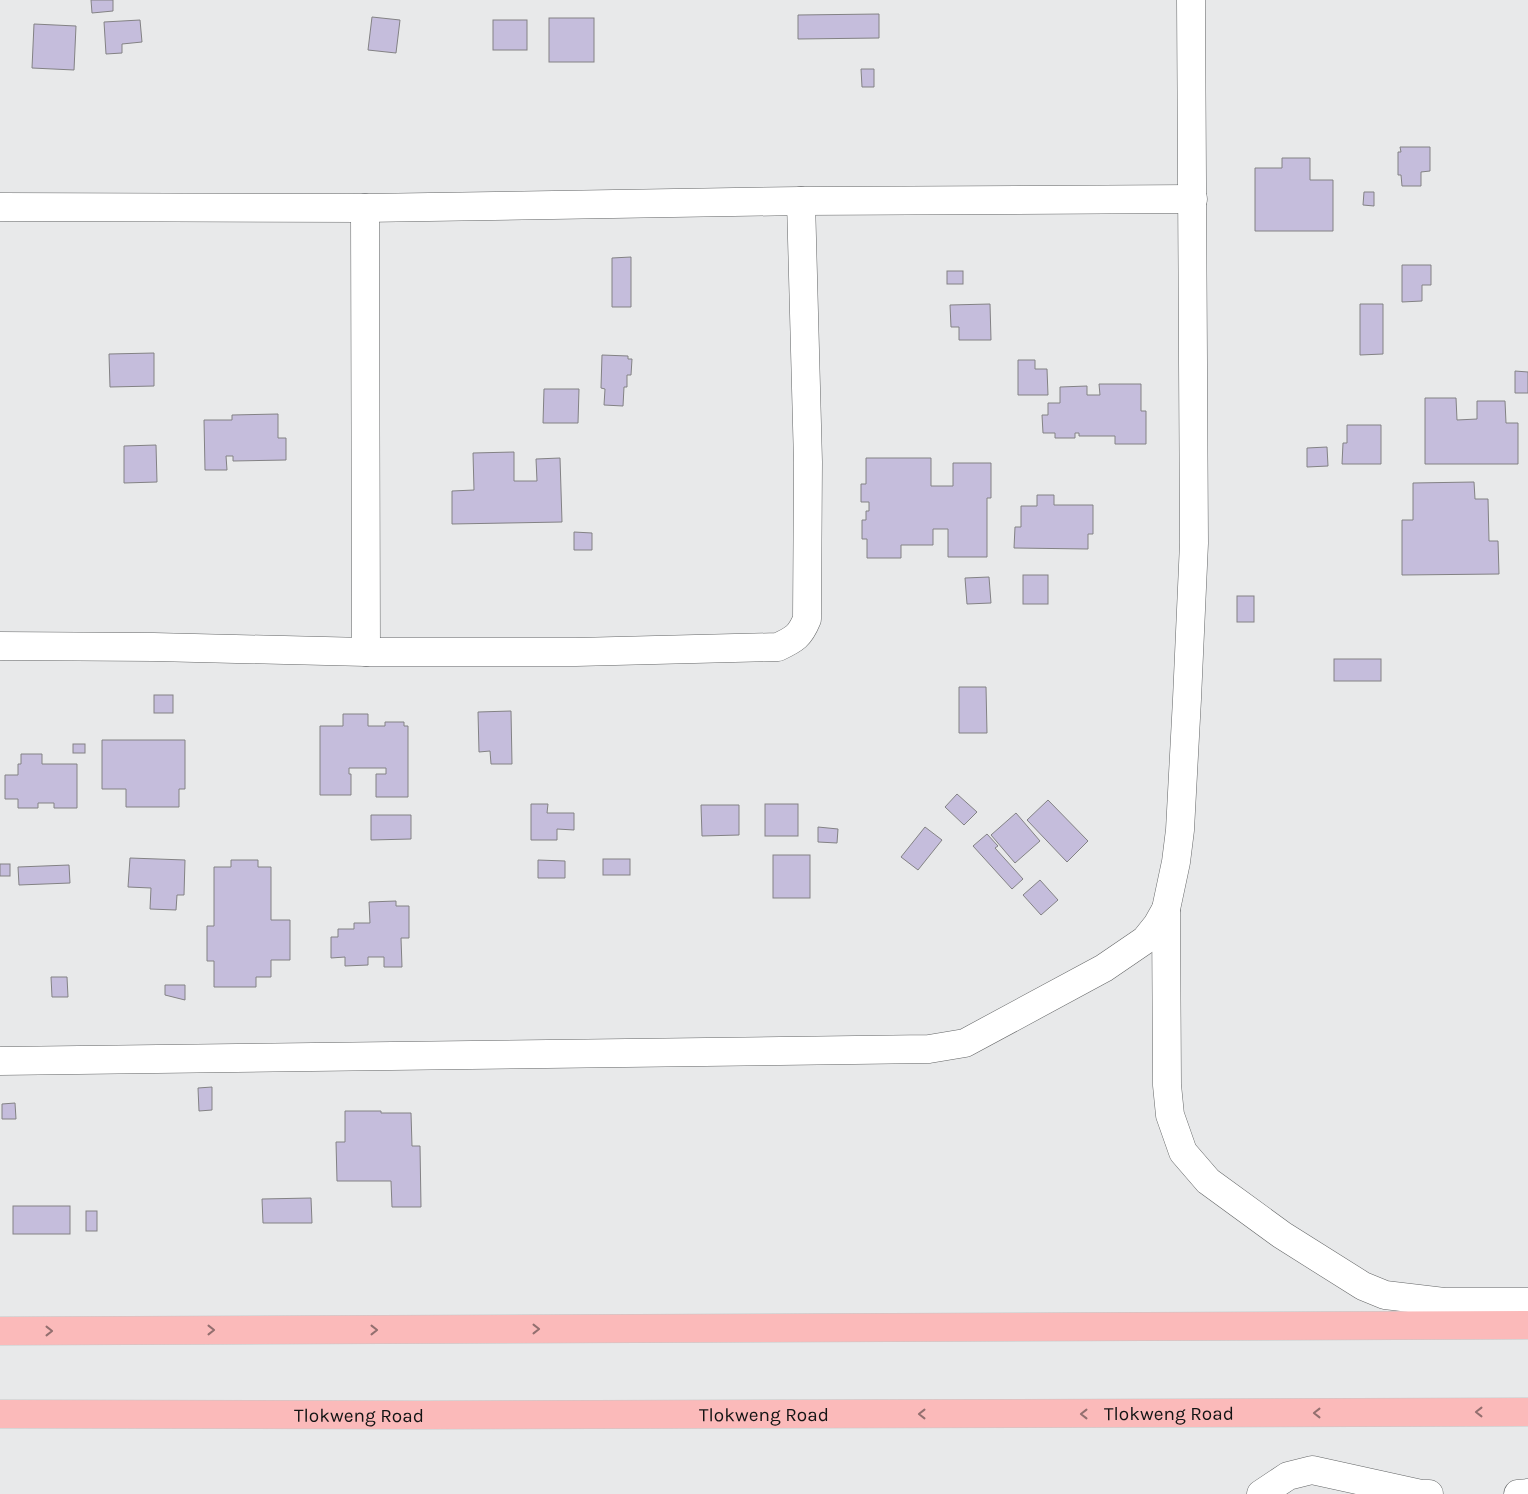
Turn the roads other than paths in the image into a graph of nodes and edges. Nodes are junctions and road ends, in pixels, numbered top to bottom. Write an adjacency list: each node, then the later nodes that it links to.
1 (1191, 0): 2 (street)
2 (1193, 199): 3 (street); 8 (street)
3 (801, 201): 5 (street); 7 (street)
4 (0, 207): 5 (street)
5 (366, 208): 7 (street)
6 (0, 646): 7 (street)
7 (366, 652)
8 (1166, 910): 9 (street); 10 (street)
9 (0, 1061)
10 (1528, 1302)
11 (1528, 1325): 12 (main road, one-way to 11)
12 (0, 1331)
13 (1528, 1412): 14 (main road, Tlokweng Road, one-way to 14)
14 (0, 1414)
15 (1528, 1493): 18 (street)
16 (1261, 1494): 17 (street)
17 (1430, 1494)
18 (1518, 1494)

